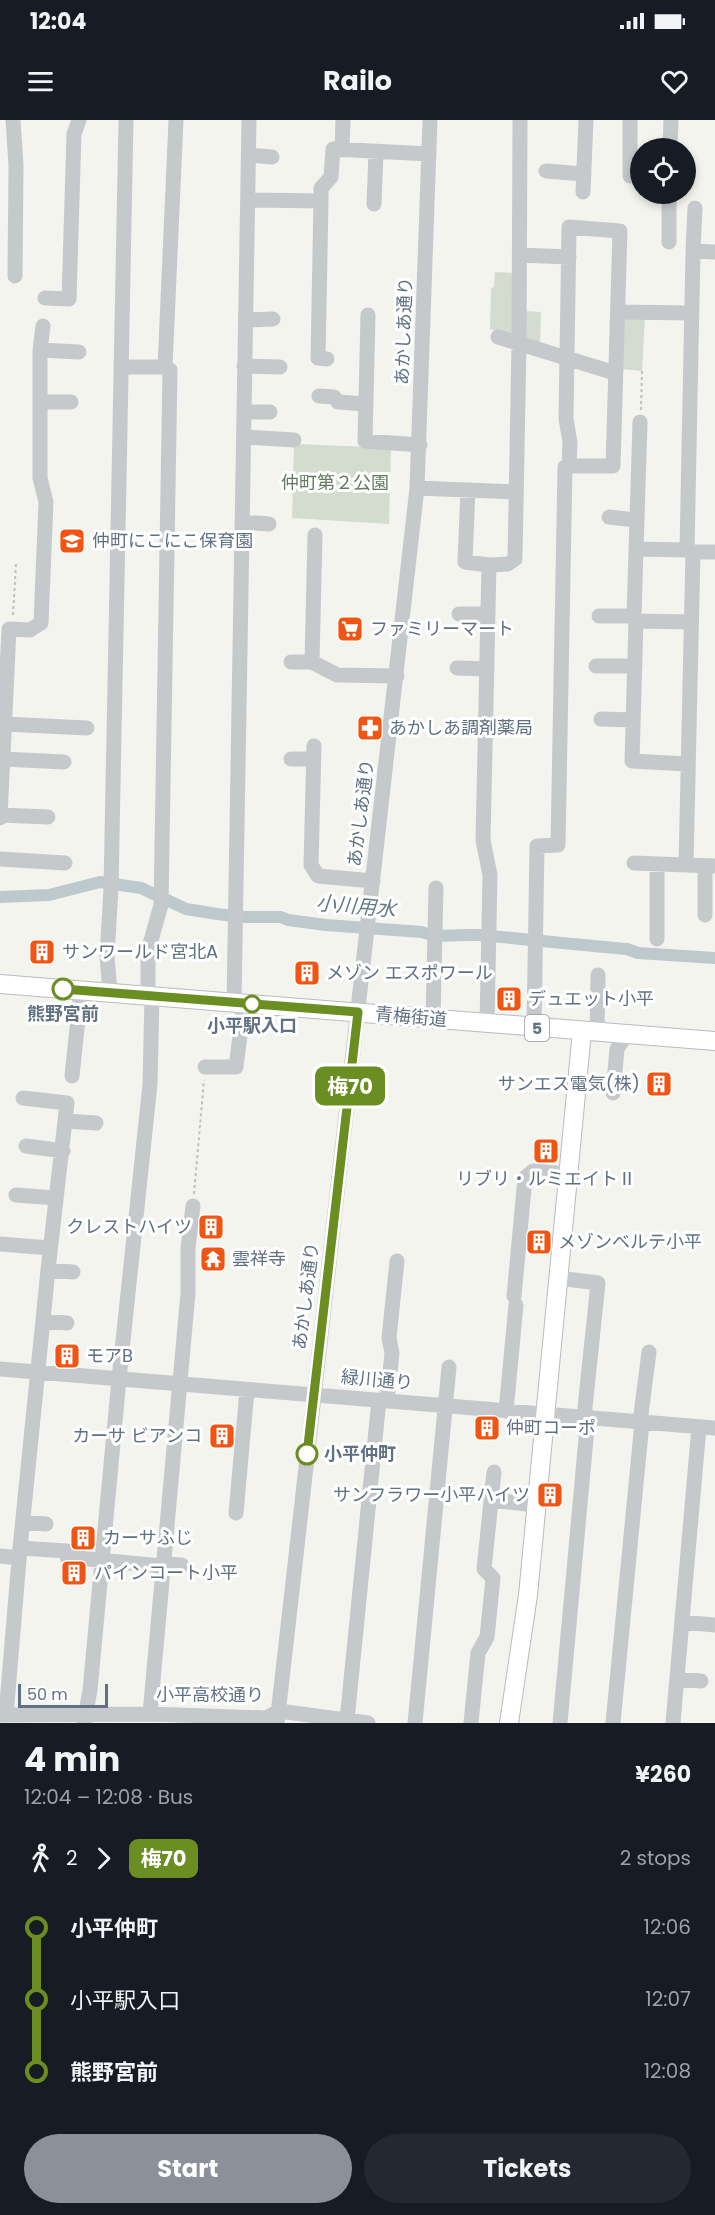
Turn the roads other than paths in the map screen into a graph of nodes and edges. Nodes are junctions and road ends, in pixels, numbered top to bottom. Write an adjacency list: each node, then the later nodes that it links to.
1 (13, 120): 32 (street)
2 (79, 120): 33 (street)
3 (126, 120): 47 (street)
4 (176, 120): 48 (street)
5 (249, 120): 17 (street)
6 (343, 120): 14 (street)
7 (430, 120): 16 (street, あかしあ通り)
8 (520, 120): 30 (street)
9 (586, 120): 20 (street)
10 (630, 120): 12 (street)
11 (670, 120): 13 (street)
12 (630, 138)
13 (670, 138)
14 (342, 150): 15 (street); 23 (street)
15 (376, 152): 16 (street); 24 (street)
16 (429, 154): 60 (street, あかしあ通り)
17 (249, 156): 18 (street); 22 (street)
18 (272, 157)
19 (546, 171): 20 (street)
20 (584, 174): 21 (street)
21 (583, 192)
22 (249, 200): 23 (street); 37 (street)
23 (321, 201): 44 (street)
24 (374, 204)
25 (669, 204): 27 (street)
26 (695, 208): 28 (street)
27 (669, 242)
28 (693, 250): 29 (street); 35 (street)
29 (715, 252)
30 (520, 255): 31 (street); 41 (street)
31 (569, 257): 34 (street); 45 (street)
32 (15, 276)
33 (45, 298)
34 (618, 312): 35 (street); 50 (street)
35 (692, 313): 73 (street)
36 (368, 315): 54 (street)
37 (246, 320): 38 (street); 46 (street)
38 (273, 320)
39 (43, 326): 42 (street)
40 (498, 337): 41 (street)
41 (519, 344): 45 (street); 66 (street)
42 (40, 350): 43 (street); 52 (street)
43 (79, 352)
44 (318, 358)
45 (568, 358): 50 (street); 61 (street)
46 (244, 366): 49 (street); 55 (street)
47 (121, 367): 48 (street); 111 (street)
48 (165, 367): 112 (street)
49 (280, 367)
50 (615, 373): 62 (street)
51 (319, 396): 54 (street)
52 (41, 402): 53 (street); 90 (street)
53 (71, 402)
54 (366, 404): 60 (street)
55 (244, 412): 56 (street); 58 (street)
56 (270, 412)
57 (640, 422): 63 (street)
58 (243, 437): 59 (street); 69 (street)
59 (294, 440)
60 (420, 445): 64 (street, あかしあ通り)
61 (569, 466): 62 (street); 117 (street)
62 (613, 466): 63 (street)
63 (640, 468): 68 (street)
64 (417, 488): 65 (street); 87 (street, あかしあ通り)
65 (468, 490): 66 (street); 75 (street)
66 (516, 492): 75 (street)
67 (609, 517): 68 (street)
68 (636, 520): 72 (street)
69 (242, 522): 70 (street); 113 (street)
70 (269, 524)
71 (315, 535): 82 (street)
72 (636, 549): 73 (street); 79 (street)
73 (690, 551): 74 (street); 80 (street)
74 (715, 552)
75 (489, 565): 77 (street)
76 (459, 614): 77 (street)
77 (488, 614): 86 (street)
78 (599, 616): 79 (street)
79 (635, 619): 80 (street); 84 (street)
80 (691, 622): 95 (street)
81 (291, 662): 82 (street)
82 (312, 662): 87 (street)
83 (596, 666): 84 (street)
84 (635, 666): 89 (street)
85 (457, 668): 86 (street)
86 (487, 669): 116 (street)
87 (397, 676): 104 (street, あかしあ通り)
88 (601, 719): 89 (street)
89 (633, 720): 95 (street)
90 (5, 724): 91 (street); 92 (street)
91 (87, 728)
92 (3, 759): 94 (street); 96 (street)
93 (291, 759): 104 (street)
94 (64, 762)
95 (687, 764): 102 (street)
96 (0, 816): 97 (street)
97 (48, 817)
98 (0, 859): 99 (street)
99 (65, 863)
100 (634, 863): 101 (street)
101 (657, 864): 102 (street); 107 (street)
102 (686, 865): 103 (street)
103 (710, 866): 106 (street)
104 (373, 880): 114 (street, あかしあ通り)
105 (436, 888): 115 (street)
106 (705, 915)
107 (657, 939)
108 (598, 975): 118 (street)
109 (0, 984): 110 (main road, 青梅街道 / 5)
110 (81, 990): 111 (main road, 青梅街道 / 5); 122 (street)
111 (110, 992): 112 (main road, 青梅街道 / 5)
112 (150, 996): 113 (main road, 青梅街道 / 5); 145 (street)
113 (239, 1003): 114 (main road, 青梅街道 / 5); 121 (street)
114 (358, 1012): 115 (main road, 青梅街道 / 5); 148 (street, あかしあ通り)
115 (433, 1019): 116 (main road, 青梅街道 / 5)
116 (487, 1024): 117 (main road, 青梅街道 / 5)
117 (534, 1028): 118 (main road, 青梅街道 / 5)
118 (590, 1032): 119 (main road, 青梅街道 / 5); 129 (main road)
119 (626, 1035): 120 (main road, 青梅街道 / 5); 123 (street)
120 (715, 1041)
121 (206, 1067)
122 (72, 1076)
123 (613, 1093)
124 (23, 1098): 125 (street)
125 (66, 1121): 126 (street); 128 (street)
126 (96, 1123)
127 (26, 1146): 128 (street)
128 (63, 1150): 131 (street)
129 (567, 1174): 138 (main road); 151 (street)
130 (16, 1195): 131 (street)
131 (56, 1198): 134 (street)
132 (193, 1206): 146 (street)
133 (0, 1244): 134 (street)
134 (50, 1248): 136 (street)
135 (397, 1261): 149 (street)
136 (48, 1270): 137 (street); 139 (street)
137 (73, 1272)
138 (558, 1278): 152 (main road); 153 (street)
139 (43, 1321): 140 (street); 144 (street)
140 (68, 1323)
141 (649, 1352): 154 (street)
142 (449, 1367): 150 (street)
143 (0, 1369): 144 (street, 緑川通り)
144 (38, 1373): 145 (street, 緑川通り); 160 (street)
145 (119, 1379): 146 (street, 緑川通り); 164 (street)
146 (179, 1384): 147 (street, 緑川通り); 165 (street)
147 (247, 1390): 148 (street, 緑川通り); 159 (street)
148 (314, 1395): 149 (street, 緑川通り); 173 (street, あかしあ通り)
149 (383, 1401): 150 (street, 緑川通り); 175 (street)
150 (446, 1406): 151 (street, 緑川通り); 177 (street)
151 (506, 1411): 152 (street, 緑川通り)
152 (544, 1414): 153 (street, 緑川通り); 158 (main road)
153 (586, 1417): 154 (street, 緑川通り); 180 (street)
154 (641, 1422): 155 (street, 緑川通り); 181 (street)
155 (707, 1427): 167 (street)
156 (494, 1472): 157 (street)
157 (491, 1500): 158 (street); 178 (street)
158 (536, 1506): 179 (main road)
159 (236, 1513)
160 (23, 1522): 161 (street); 162 (street)
161 (46, 1524)
162 (20, 1553): 163 (street); 164 (street); 172 (street)
163 (0, 1556)
164 (102, 1561): 165 (street); 174 (street)
165 (162, 1565): 166 (street); 171 (street)
166 (182, 1565)
167 (682, 1622): 168 (street); 169 (street)
168 (715, 1625)
169 (677, 1679): 170 (street); 182 (street)
170 (701, 1681)
171 (150, 1714): 173 (street, 小平高校通り); 174 (street, 小平高校通り)
172 (3, 1715): 174 (street, 小平高校通り)
173 (278, 1717): 175 (street, 小平高校通り)
174 (85, 1719)
175 (347, 1720): 176 (street, 小平高校通り)
176 (368, 1723)
177 (415, 1723)
178 (471, 1723)
179 (509, 1723)
180 (560, 1723)
181 (613, 1723)
182 (673, 1723)

